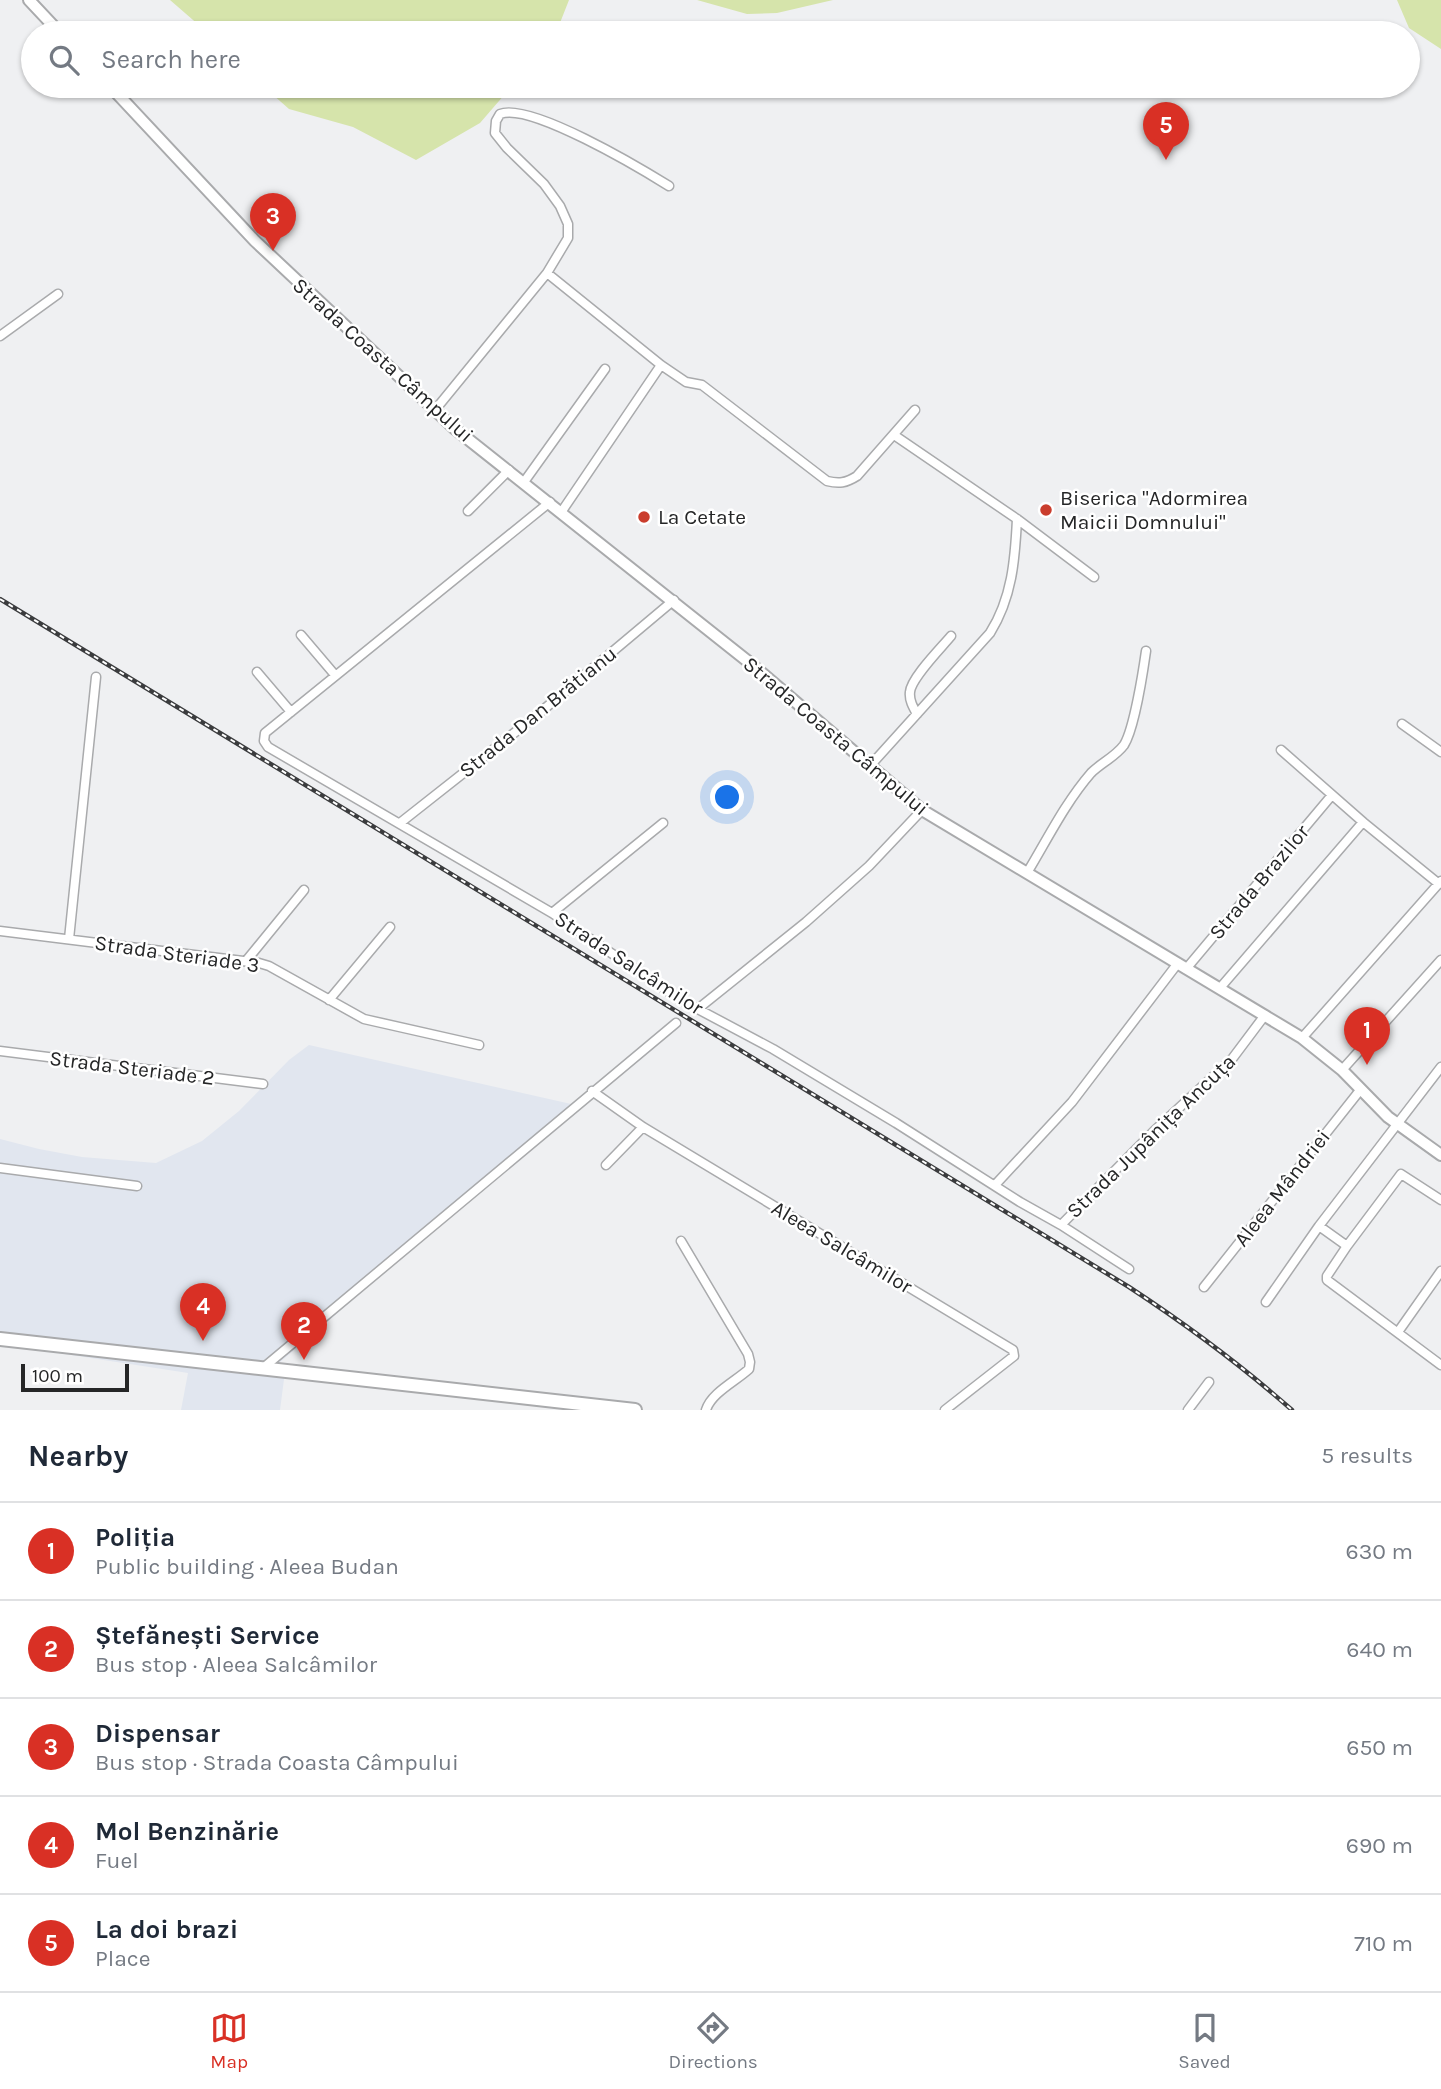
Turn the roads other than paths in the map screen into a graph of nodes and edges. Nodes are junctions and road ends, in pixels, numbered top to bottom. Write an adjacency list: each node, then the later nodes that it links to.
1 (29, 0): 2 (street)
2 (49, 21)
3 (121, 98): 10 (street, Strada Coasta Câmpului)
4 (669, 187): 5 (street)
5 (547, 273): 8 (street); 10 (street)
6 (58, 294): 7 (street)
7 (0, 336)
8 (661, 365): 12 (street); 17 (street)
9 (605, 369): 14 (street)
10 (435, 410): 13 (street, Strada Coasta Câmpului)
11 (915, 411): 12 (street)
12 (894, 435): 18 (street)
13 (509, 470): 14 (street, Strada Coasta Câmpului); 16 (street)
14 (524, 482): 15 (street, Strada Coasta Câmpului)
15 (550, 502): 17 (street, Strada Coasta Câmpului); 25 (street)
16 (468, 511)
17 (562, 511): 20 (street, Strada Coasta Câmpului)
18 (1017, 519): 19 (street); 28 (street)
19 (1094, 577)
20 (674, 600): 32 (street, Strada Coasta Câmpului); 36 (street, Strada Dan Brătianu)
21 (301, 635): 25 (street)
22 (951, 636): 28 (street)
23 (1146, 651): 38 (street)
24 (257, 672): 27 (street)
25 (335, 675): 27 (street)
26 (96, 677): 44 (street, Strada Steriade 3)
27 (291, 712): 36 (street, Strada Salcâmilor)
28 (917, 713): 32 (street)
29 (1402, 724): 31 (street)
30 (1281, 750): 33 (street)
31 (1441, 752)
32 (869, 767): 34 (street, Strada Coasta Câmpului)
33 (1332, 795): 35 (street); 47 (street, Strada Brazilor)
34 (922, 810): 38 (street, Strada Coasta Câmpului); 50 (street)
35 (1363, 822): 39 (street); 48 (street)
36 (400, 823): 41 (street, Strada Salcâmilor)
37 (663, 823): 41 (street)
38 (1027, 873): 47 (street, Strada Coasta Câmpului)
39 (1440, 883): 53 (street)
40 (304, 890): 46 (street)
41 (552, 913): 50 (street, Strada Salcâmilor)
42 (390, 927): 49 (street)
43 (0, 931): 44 (street, Strada Steriade 3)
44 (69, 939): 46 (street, Strada Steriade 3)
45 (1441, 960): 57 (street)
46 (246, 961): 49 (street, Strada Steriade 3)
47 (1182, 966): 48 (street, Strada Coasta Câmpului); 66 (street)
48 (1220, 988): 51 (street, Strada Coasta Câmpului)
49 (329, 1000): 54 (street, Strada Steriade 3)
50 (699, 1008): 66 (street, Strada Salcâmilor)
51 (1265, 1015): 53 (street, Strada Coasta Câmpului); 69 (street, Strada Jupânița Ancuța)
52 (676, 1023): 60 (street)
53 (1302, 1038): 57 (street, Strada Coasta Câmpului)
54 (479, 1045)
55 (0, 1051): 58 (street, Strada Steriade 2)
56 (1441, 1067): 61 (street)
57 (1342, 1070): 59 (street, Strada Coasta Câmpului)
58 (263, 1084)
59 (1360, 1089): 61 (street, Strada Coasta Câmpului); 75 (street, Aleea Mândriei)
60 (592, 1091): 62 (street, Aleea Salcâmilor); 80 (street)
61 (1397, 1124): 63 (street, Strada Coasta Câmpului); 70 (street)
62 (643, 1127): 64 (street); 84 (street, Aleea Salcâmilor)
63 (1441, 1155)
64 (606, 1165)
65 (0, 1168): 67 (street)
66 (995, 1185): 69 (street, Strada Salcâmilor)
67 (137, 1186)
68 (1441, 1200): 72 (street)
69 (1061, 1225): 73 (street, Strada Jupânița Ancuța)
70 (1319, 1226): 72 (street); 76 (street)
71 (681, 1241): 83 (street)
72 (1347, 1246): 77 (street)
73 (1129, 1269)
74 (1441, 1273): 77 (street)
75 (1203, 1287)
76 (1266, 1302)
77 (1398, 1332): 79 (street)
78 (0, 1339): 80 (main road)
79 (1441, 1366)
80 (263, 1368): 82 (main road)
81 (1209, 1382): 85 (street)
82 (635, 1410)
83 (706, 1410)
84 (945, 1410)
85 (1188, 1410)

